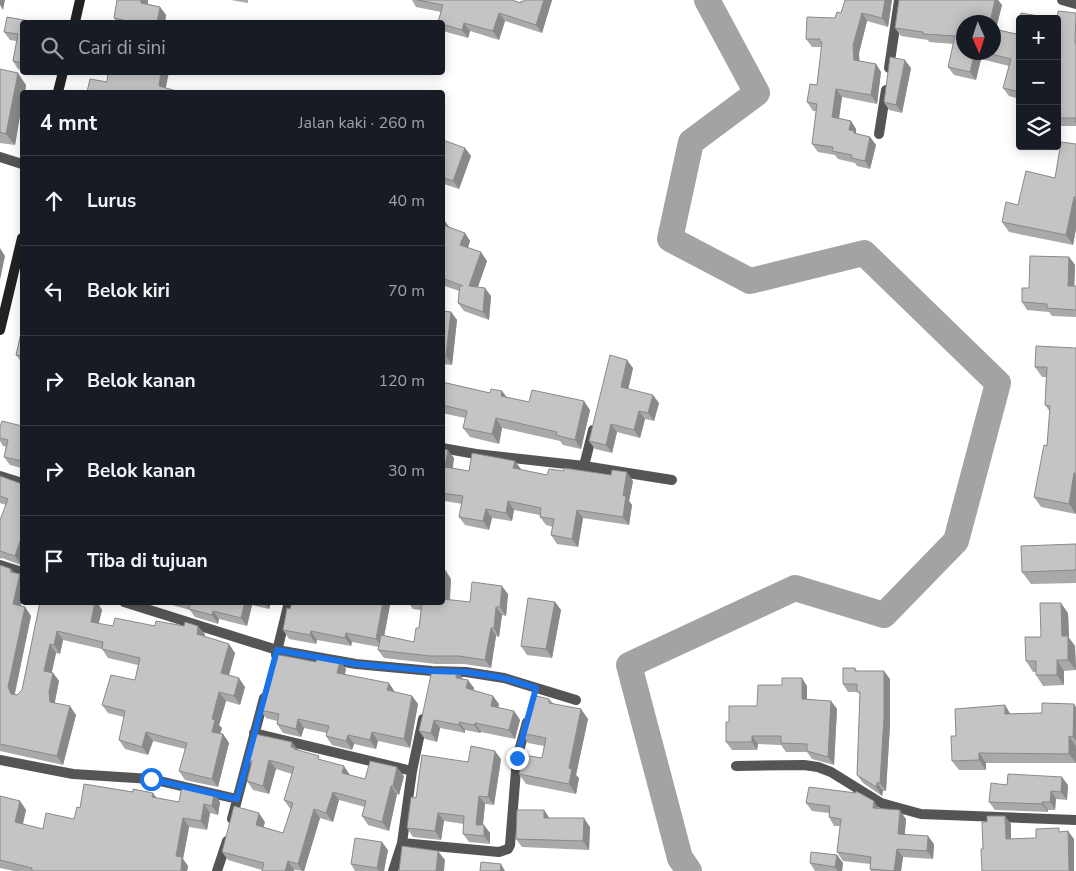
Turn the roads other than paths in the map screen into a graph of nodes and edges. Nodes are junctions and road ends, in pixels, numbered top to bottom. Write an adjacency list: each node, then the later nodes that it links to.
1 (80, 0): 5 (main road)
2 (899, 0): 8 (street)
3 (1062, 0): 4 (street)
4 (1076, 4)
5 (75, 20)
6 (61, 75): 7 (main road)
7 (58, 90)
8 (879, 134)
9 (0, 157): 10 (street)
10 (20, 163)
11 (20, 246): 12 (main road)
12 (0, 330)
13 (595, 418): 15 (street)
14 (445, 449): 15 (street)
15 (584, 466): 17 (street)
16 (0, 476): 18 (street)
17 (672, 480)
18 (20, 481)
19 (0, 565): 20 (street)
20 (20, 571)
21 (134, 605): 23 (street)
22 (288, 605): 23 (street)
23 (277, 650): 24 (street); 26 (street)
24 (272, 669)
25 (267, 687): 29 (street)
26 (576, 700)
27 (425, 708): 32 (street)
28 (529, 714): 35 (street)
29 (254, 733): 32 (street); 33 (street)
30 (0, 760): 33 (street)
31 (736, 766): 34 (street)
32 (412, 771): 35 (street)
33 (237, 799): 36 (street)
34 (1076, 820)
35 (402, 843): 37 (street)
36 (217, 871)
37 (393, 871)

